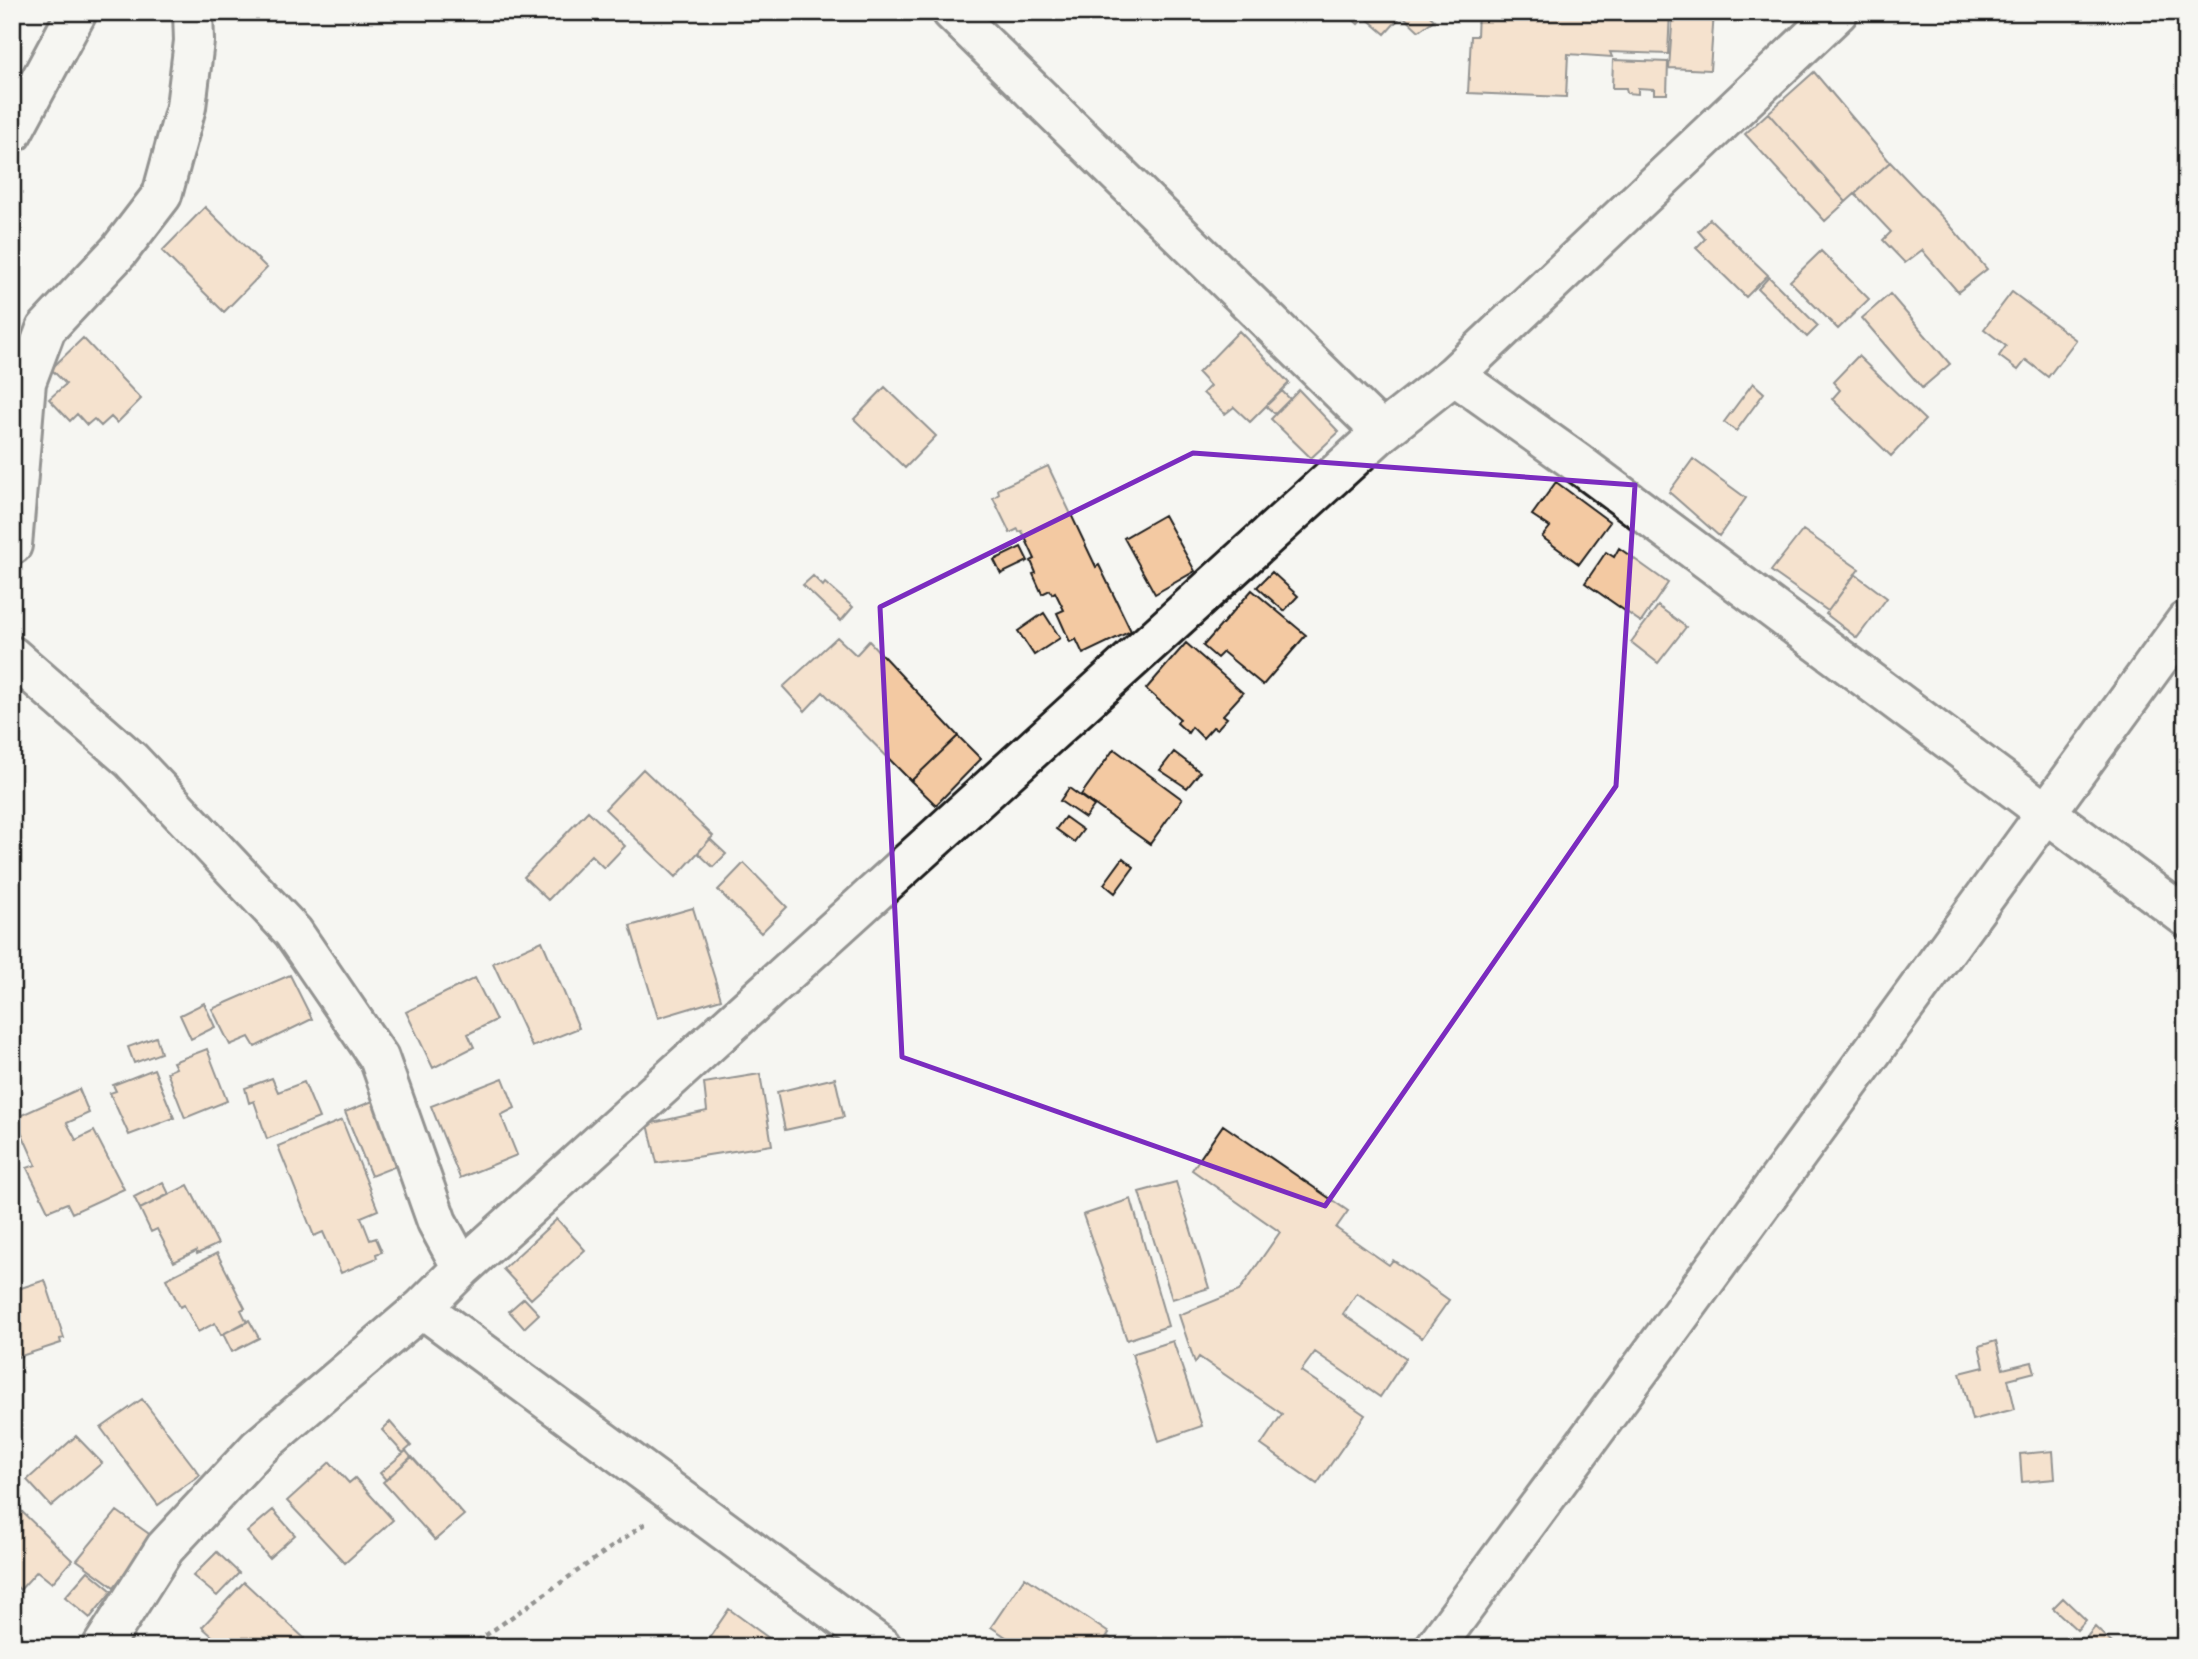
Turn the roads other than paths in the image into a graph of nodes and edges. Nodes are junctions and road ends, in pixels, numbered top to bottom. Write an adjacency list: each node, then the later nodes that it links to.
1 (77, 12): 5 (street)
2 (193, 12): 8 (street)
3 (952, 12): 7 (street)
4 (1838, 12): 6 (street)
5 (12, 133)
6 (1454, 375): 7 (street); 11 (street)
7 (1382, 432): 13 (street)
8 (12, 545)
9 (2186, 621): 11 (street)
10 (12, 656): 13 (street)
11 (2046, 812): 12 (street); 17 (street)
12 (2186, 917)
13 (462, 1268): 14 (street)
14 (422, 1308): 15 (street); 16 (street)
15 (102, 1647)
16 (882, 1647)
17 (1435, 1647)

